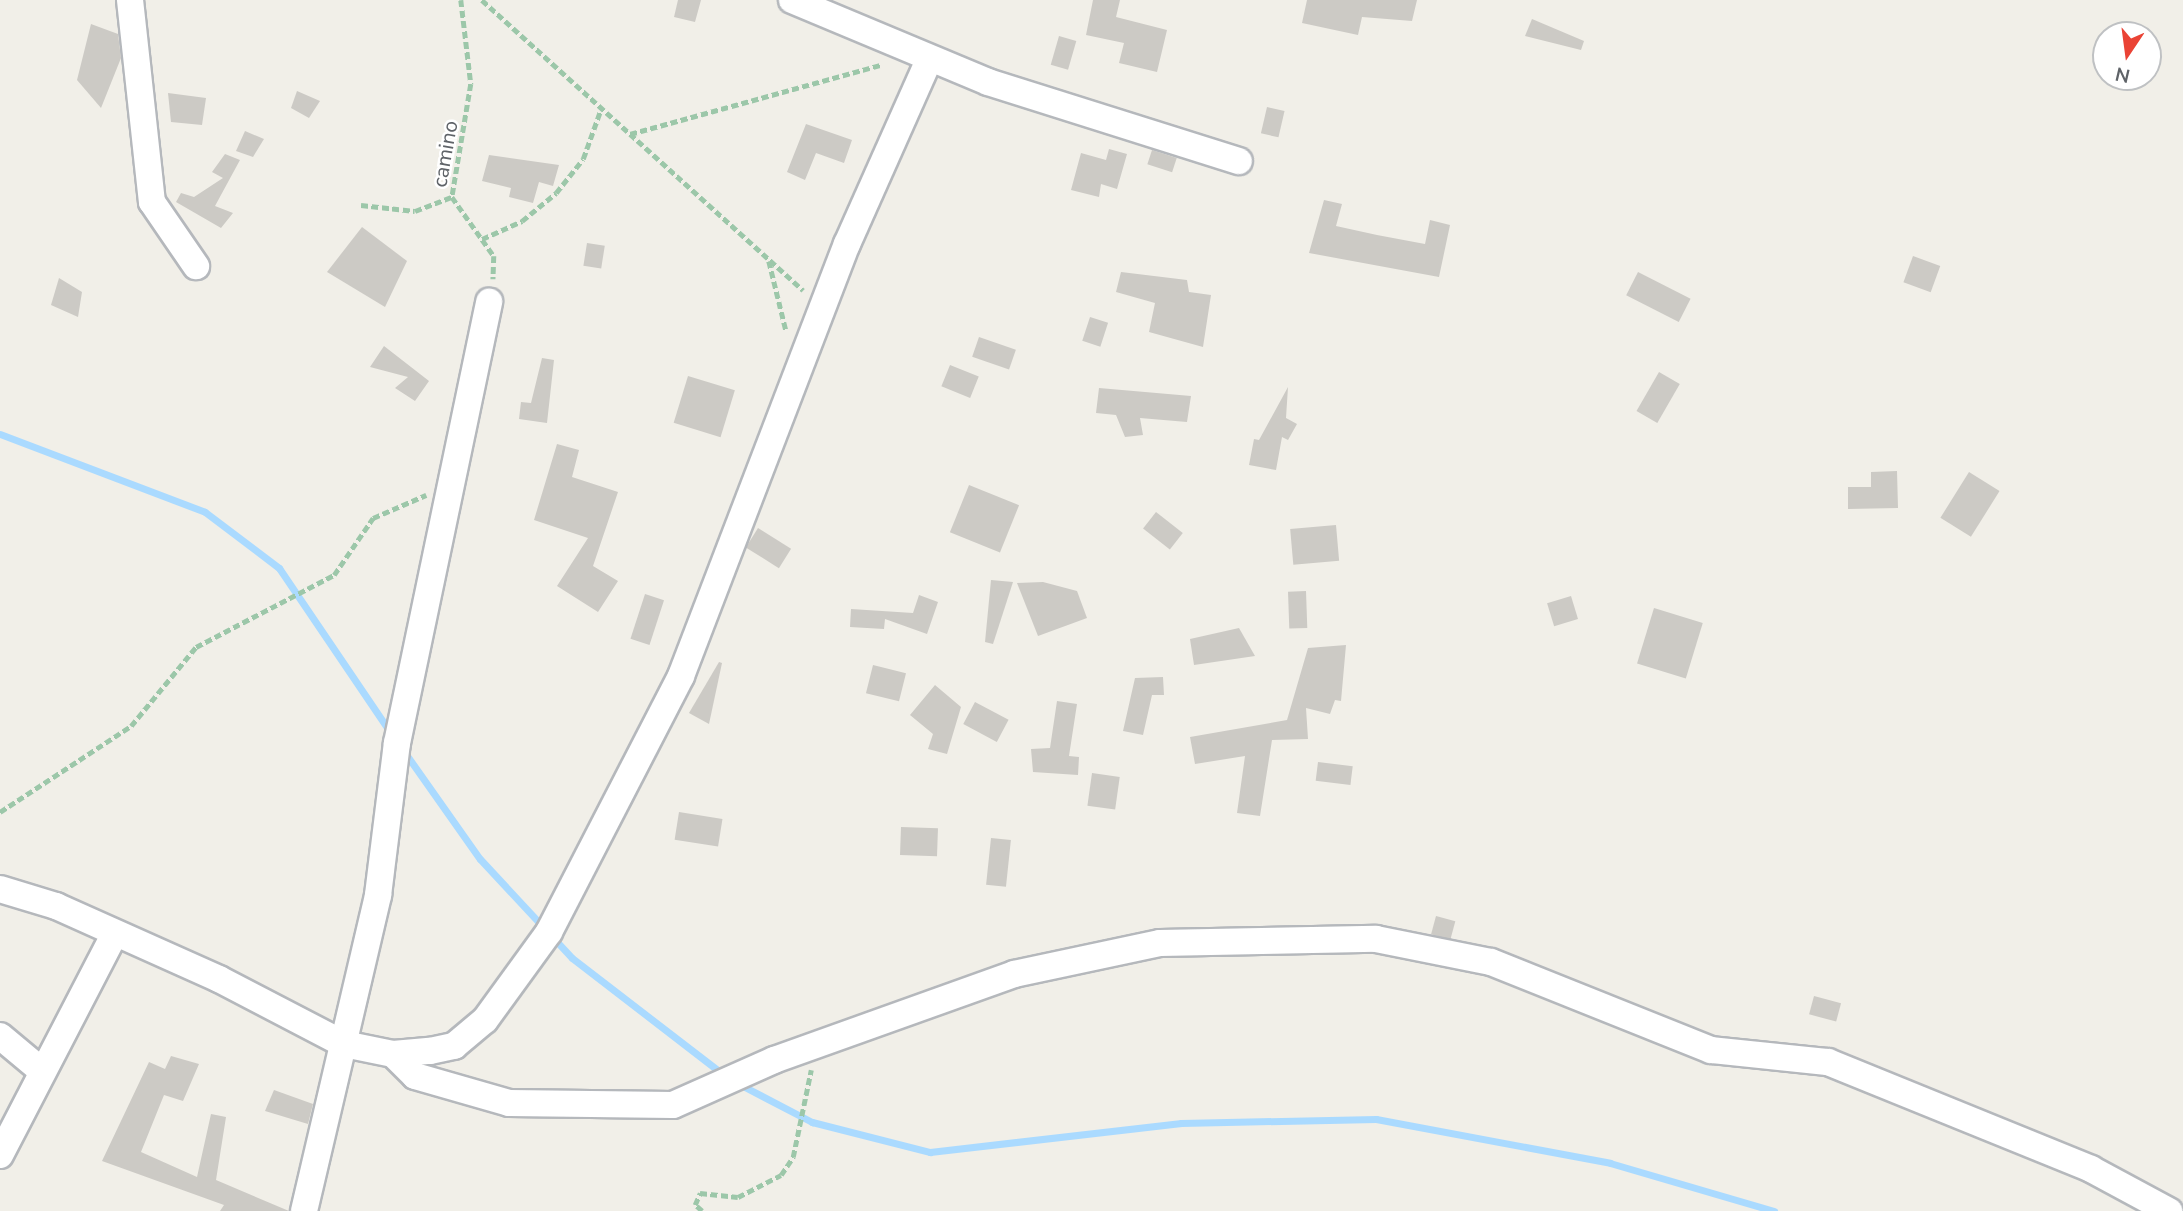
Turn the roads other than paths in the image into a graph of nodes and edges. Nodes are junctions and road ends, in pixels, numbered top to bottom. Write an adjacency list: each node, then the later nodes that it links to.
1 (130, 0): 5 (street)
2 (792, 0): 3 (street)
3 (923, 58): 4 (street); 13 (street)
4 (1240, 160)
5 (196, 266)
6 (489, 301): 12 (street)
7 (0, 889): 8 (street)
8 (56, 906): 9 (street); 10 (street)
9 (0, 909)
10 (114, 935): 12 (street); 14 (street)
11 (0, 1036): 14 (street)
12 (344, 1044): 13 (street); 16 (street)
13 (393, 1054): 17 (street)
14 (42, 1071): 15 (street)
15 (0, 1155)
16 (304, 1211)
17 (2169, 1211)

